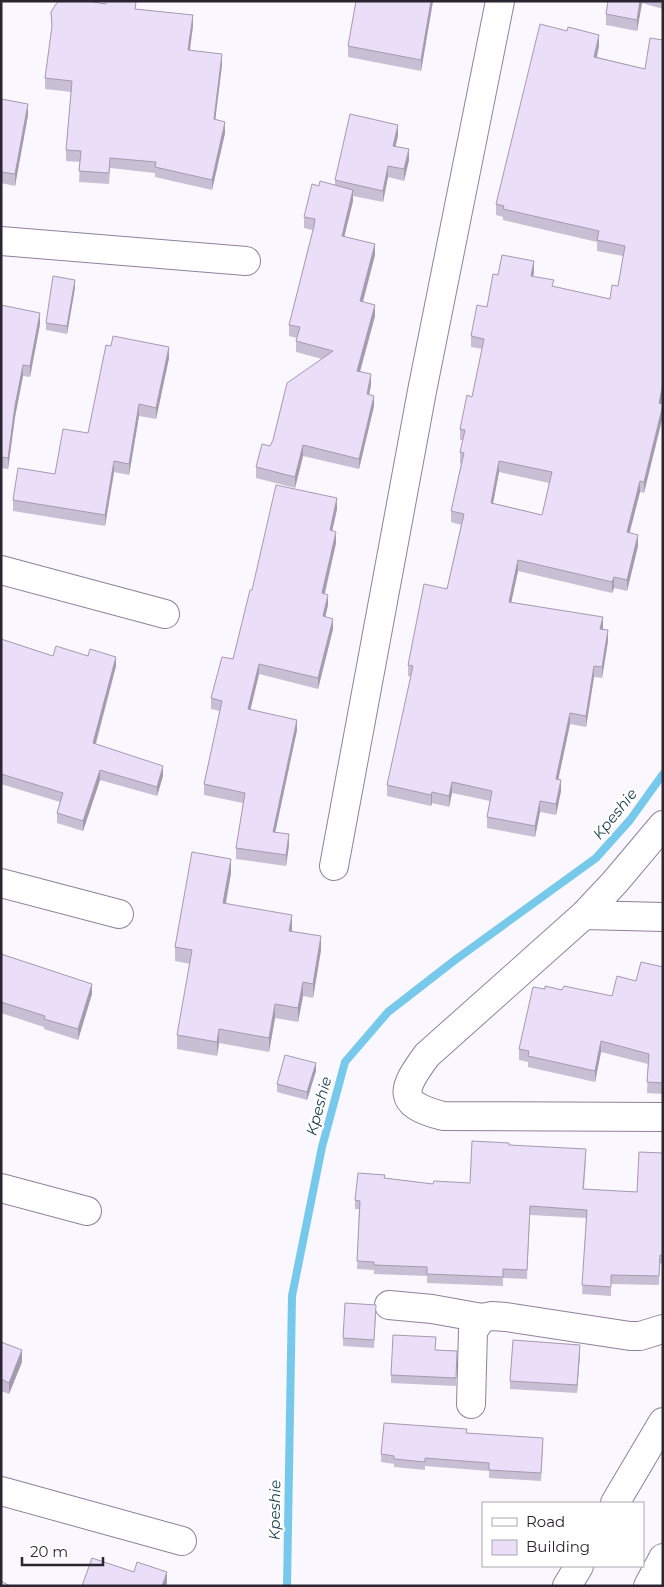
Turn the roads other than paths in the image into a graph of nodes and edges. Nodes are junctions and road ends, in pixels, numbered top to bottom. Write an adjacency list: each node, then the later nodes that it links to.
1 (500, 1): 7 (street)
2 (1, 241): 3 (street)
3 (246, 261)
4 (1, 570): 5 (street)
5 (165, 614)
6 (663, 825): 10 (street)
7 (334, 866)
8 (1, 883): 9 (street)
9 (119, 914)
10 (584, 915): 11 (street); 12 (street)
11 (663, 917)
12 (663, 1117)
13 (1, 1188): 14 (street)
14 (87, 1211)
15 (388, 1304): 16 (street)
16 (482, 1318): 17 (street); 18 (street)
17 (663, 1329)
18 (471, 1404)
19 (663, 1422): 21 (street)
20 (1, 1491): 22 (street)
21 (616, 1502)
22 (182, 1541)
23 (663, 1558): 26 (street)
24 (578, 1567): 25 (street)
25 (567, 1586)
26 (648, 1586)

